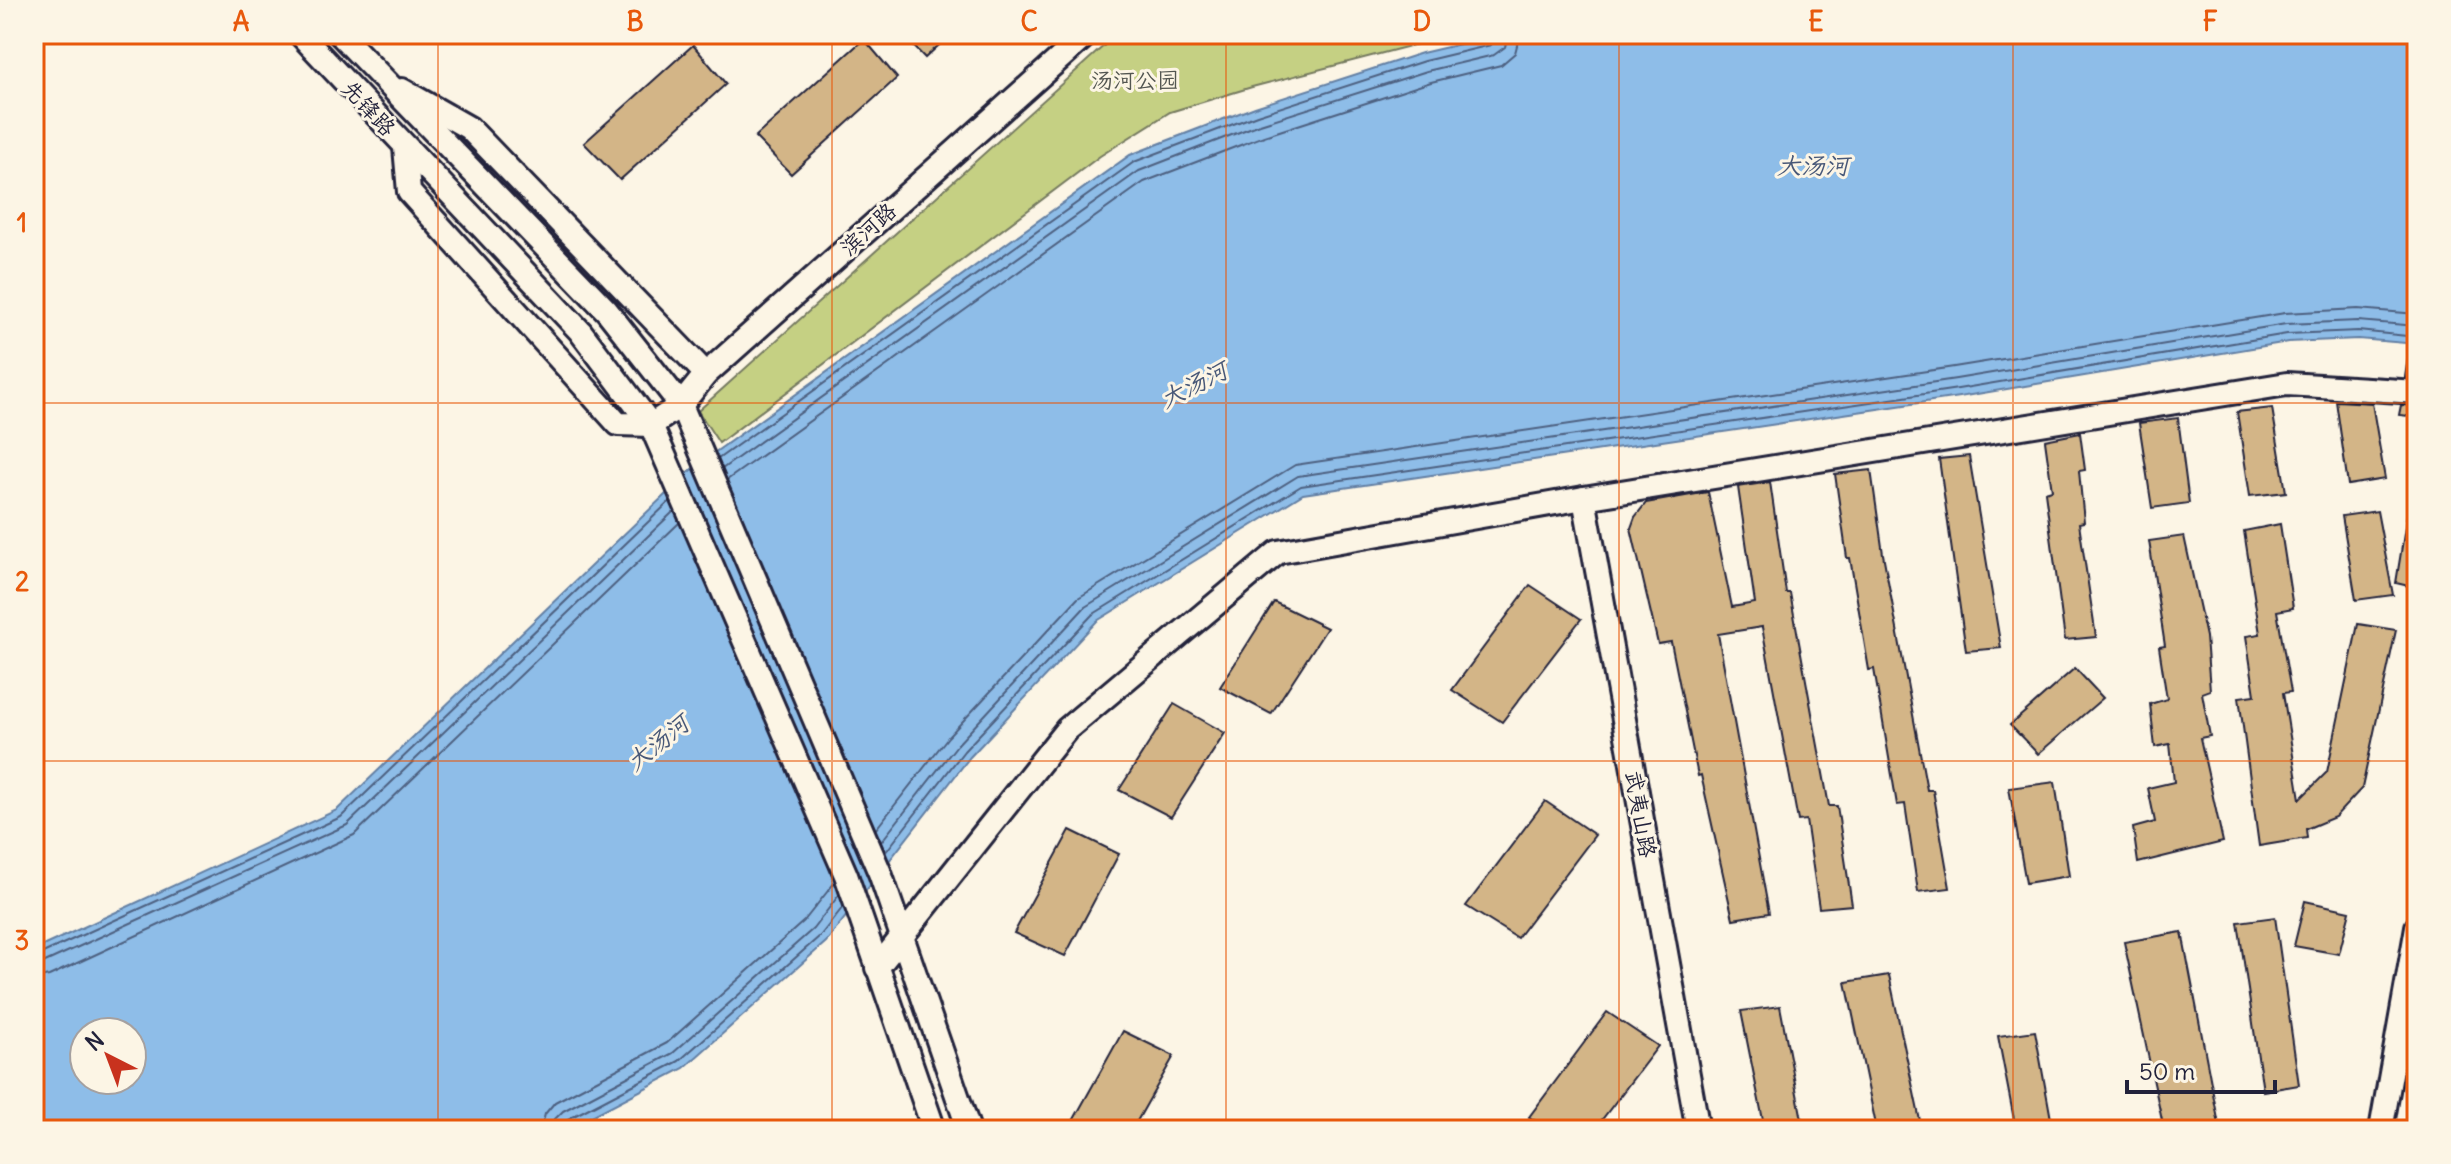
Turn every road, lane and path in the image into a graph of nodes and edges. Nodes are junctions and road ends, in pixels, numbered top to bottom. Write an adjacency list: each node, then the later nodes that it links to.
1 (300, 34): 5 (street, 先锋路)
2 (340, 34): 4 (street)
3 (1087, 34): 6 (street, 滨河路)
4 (380, 77): 6 (street); 8 (street)
5 (405, 147): 9 (street, 先锋路); 9 (street)
6 (706, 374): 8 (street, 滨河路)
7 (2417, 392): 10 (street)
8 (681, 405): 9 (street, 滨河路); 12 (street)
9 (651, 425): 13 (street, 先锋路)
10 (1584, 498): 12 (street); 16 (street, 武夷山路)
11 (2417, 927): 17 (street)
12 (903, 938): 13 (street); 15 (street)
13 (877, 968): 14 (street, 先锋路)
14 (934, 1130)
15 (969, 1130)
16 (1698, 1130)
17 (2381, 1130)

